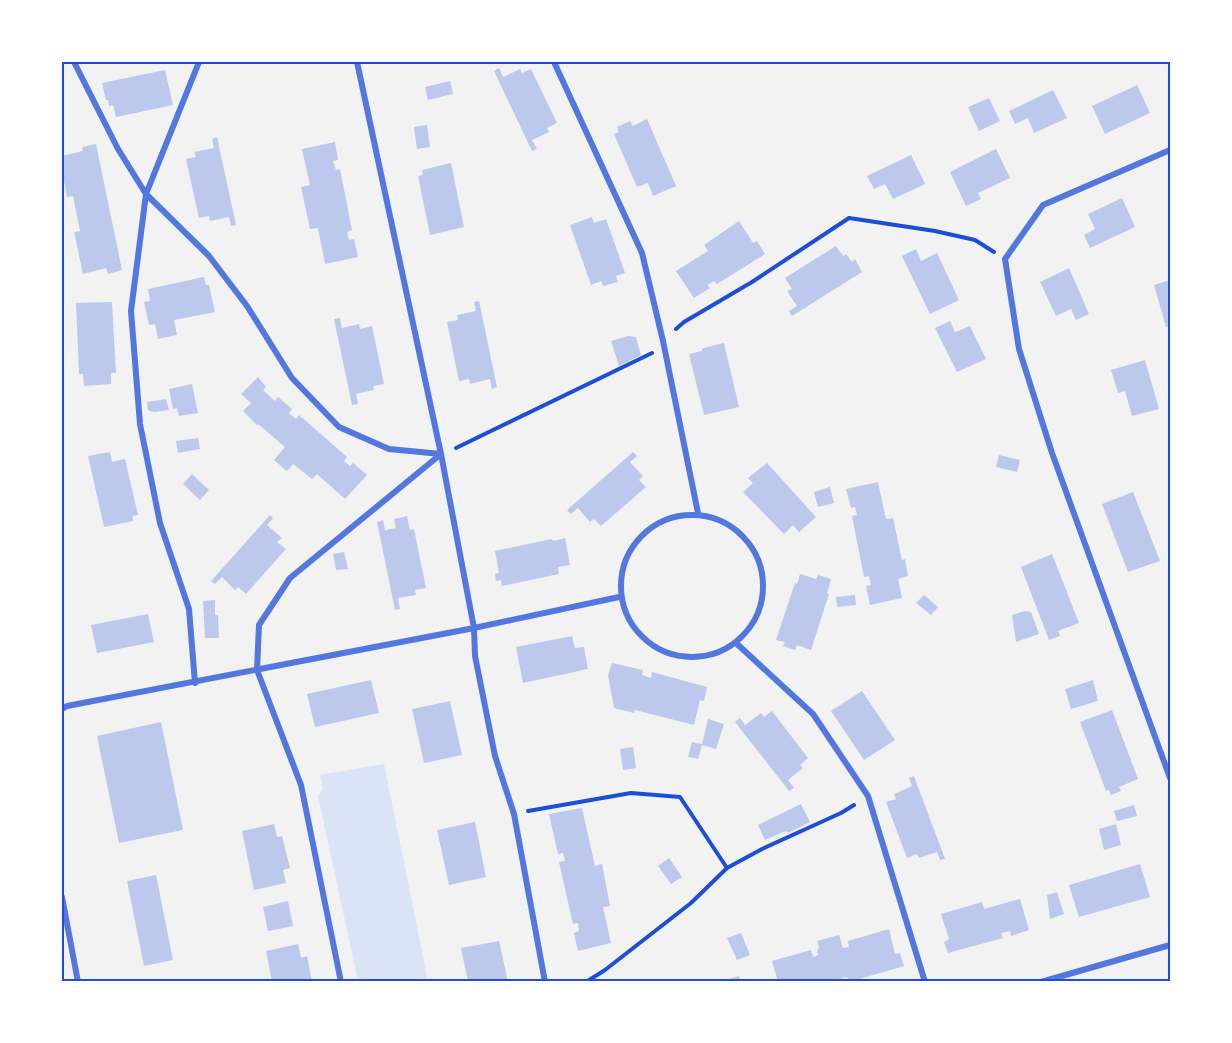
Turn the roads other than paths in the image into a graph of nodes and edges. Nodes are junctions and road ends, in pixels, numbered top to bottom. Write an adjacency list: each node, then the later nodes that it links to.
1 (74, 62): 6 (street)
2 (199, 62): 6 (street)
3 (357, 62): 7 (street)
4 (554, 62): 8 (street)
5 (1170, 150): 15 (street)
6 (146, 194): 7 (street); 13 (street)
7 (441, 454): 10 (street); 12 (street)
8 (698, 513): 9 (street); 11 (street)
9 (619, 597): 10 (street); 11 (street)
10 (474, 628): 12 (street); 20 (street)
11 (736, 643): 21 (street)
12 (257, 670): 13 (street); 19 (street)
13 (195, 682): 14 (street)
14 (64, 707)
15 (1170, 778)
16 (62, 897): 18 (street)
17 (1170, 945): 22 (street)
18 (78, 981)
19 (341, 981)
20 (545, 981)
21 (925, 981)
22 (1041, 981)

